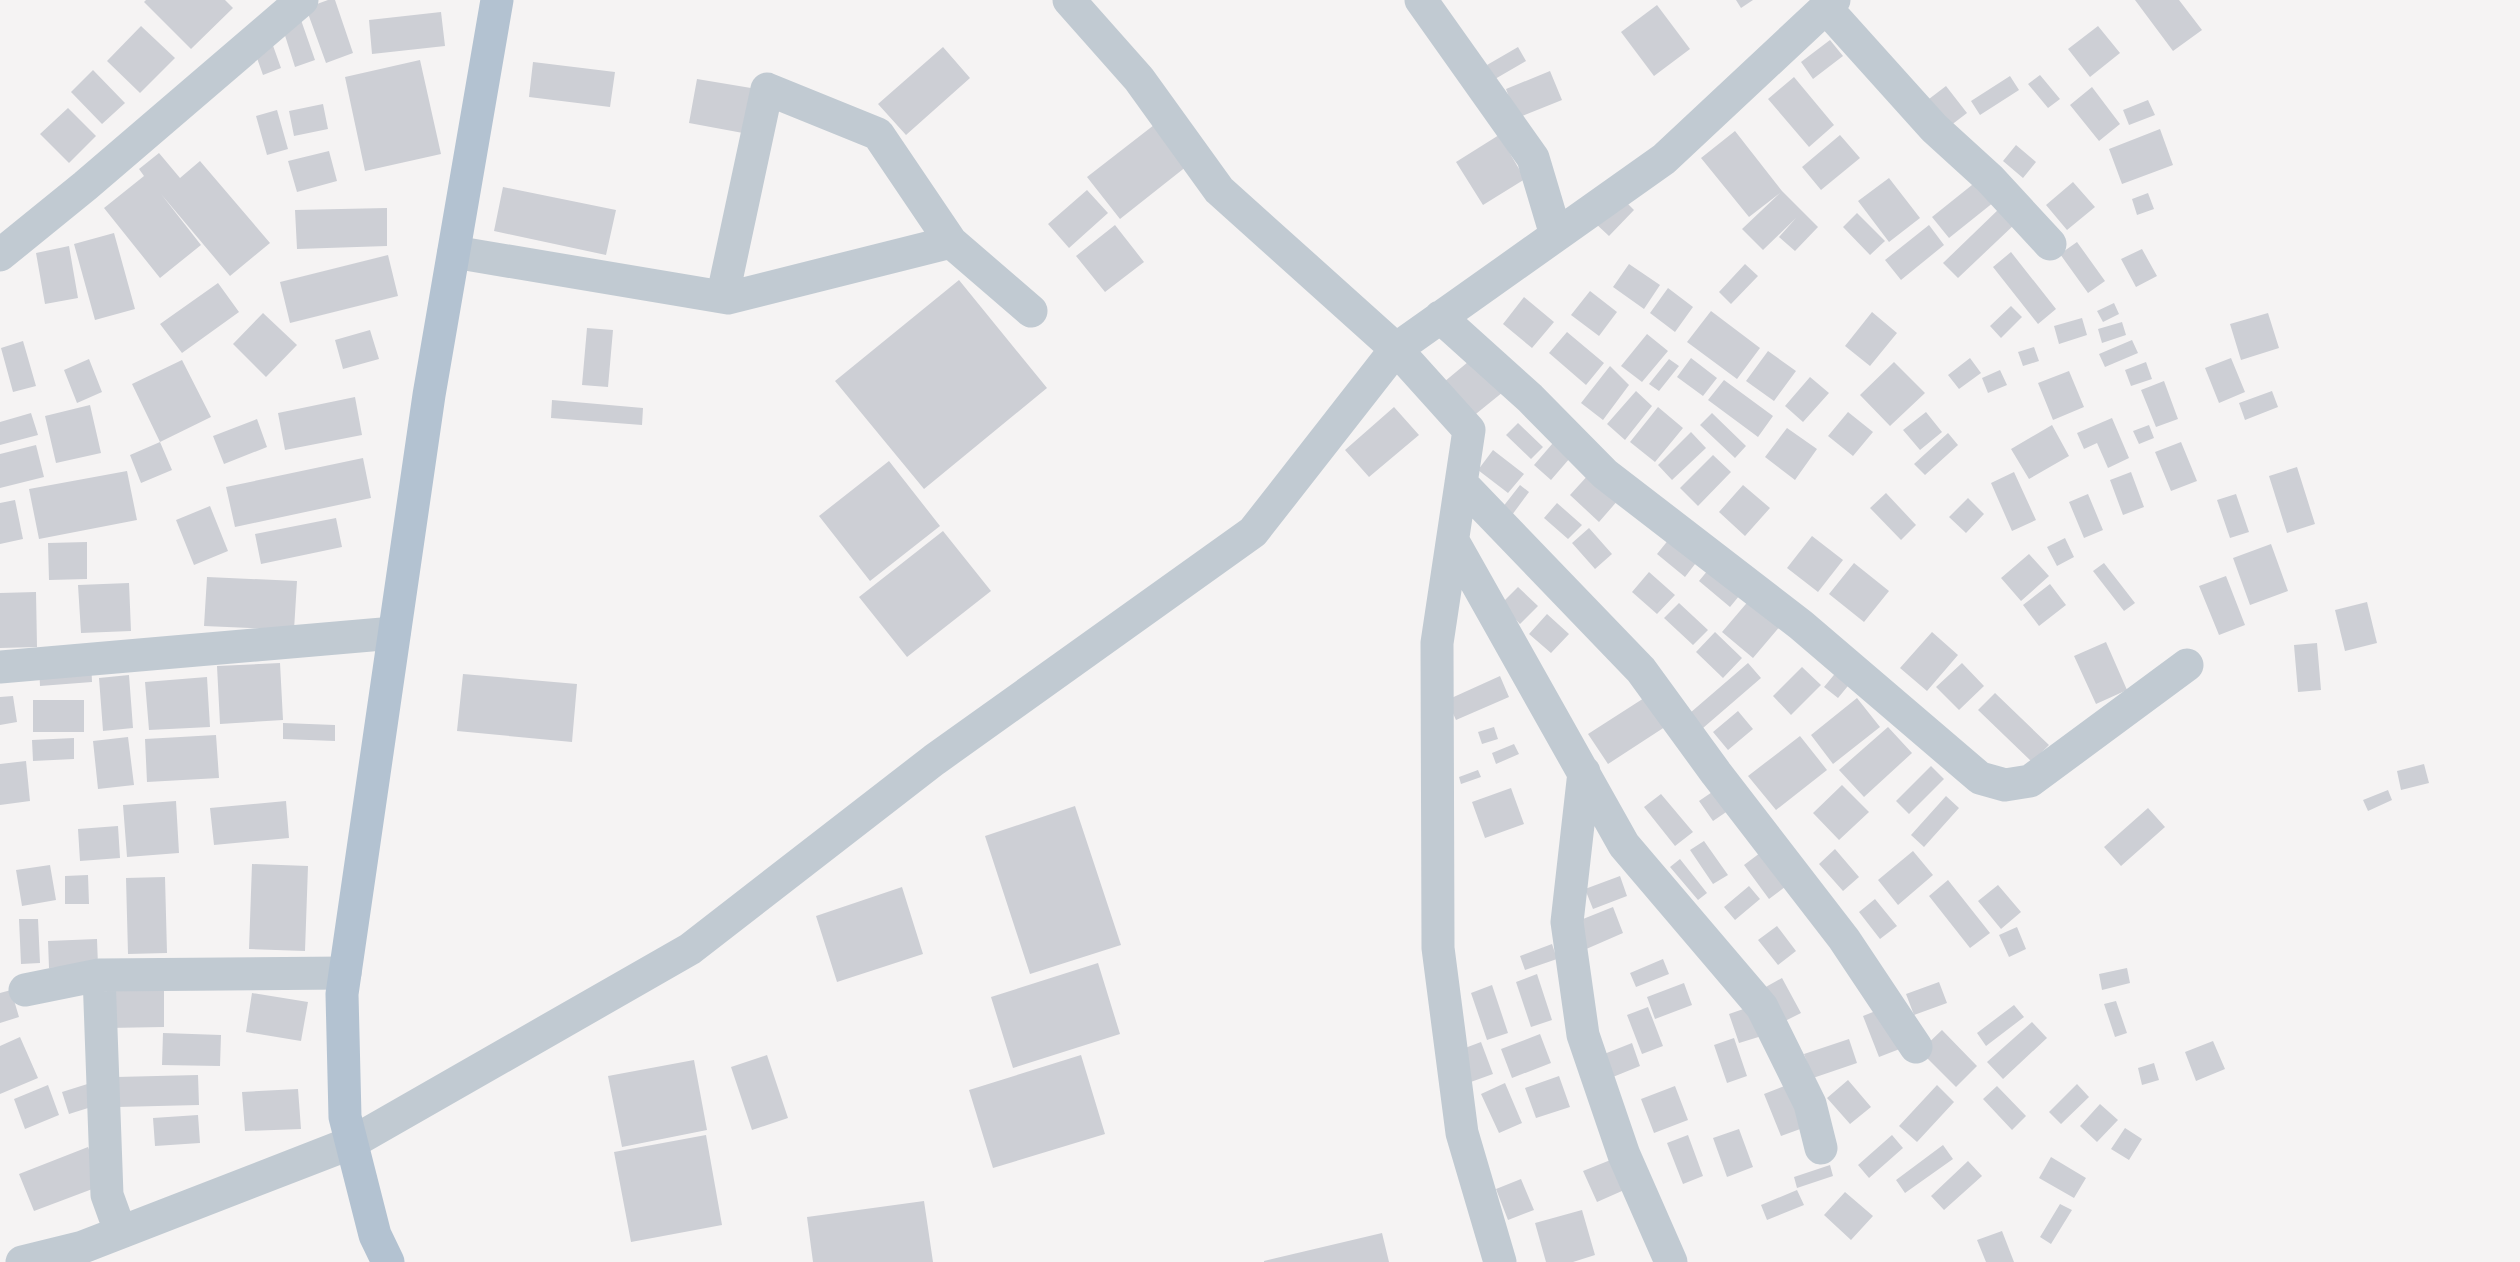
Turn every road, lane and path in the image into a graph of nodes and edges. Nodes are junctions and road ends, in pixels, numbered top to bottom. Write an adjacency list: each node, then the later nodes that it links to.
1 (302, 0): 10 (street)
2 (497, 0): 9 (main road)
3 (1069, 0): 14 (street)
4 (1421, 0): 6 (street)
5 (1830, 4): 6 (street); 8 (street)
6 (1556, 235): 13 (street)
7 (951, 242): 11 (street); 11 (street); 12 (street)
8 (2050, 244)
9 (454, 252): 11 (street); 17 (main road)
10 (0, 255)
11 (728, 298)
12 (1030, 311)
13 (1440, 317): 14 (street); 18 (street)
14 (1396, 349): 15 (street); 25 (street)
15 (1461, 483): 16 (street); 24 (street)
16 (1453, 541): 20 (street); 30 (street)
17 (394, 633): 19 (street); 21 (main road)
18 (2187, 665)
19 (0, 667)
20 (1584, 772): 26 (street); 31 (street)
21 (345, 973): 22 (street); 25 (main road)
22 (99, 975): 23 (street); 27 (street)
23 (25, 990)
24 (1916, 1047)
25 (351, 1143): 27 (street); 29 (main road)
26 (1821, 1148)
27 (120, 1231): 28 (street)
28 (22, 1262)
29 (388, 1262)
30 (1500, 1262)
31 (1671, 1262)

